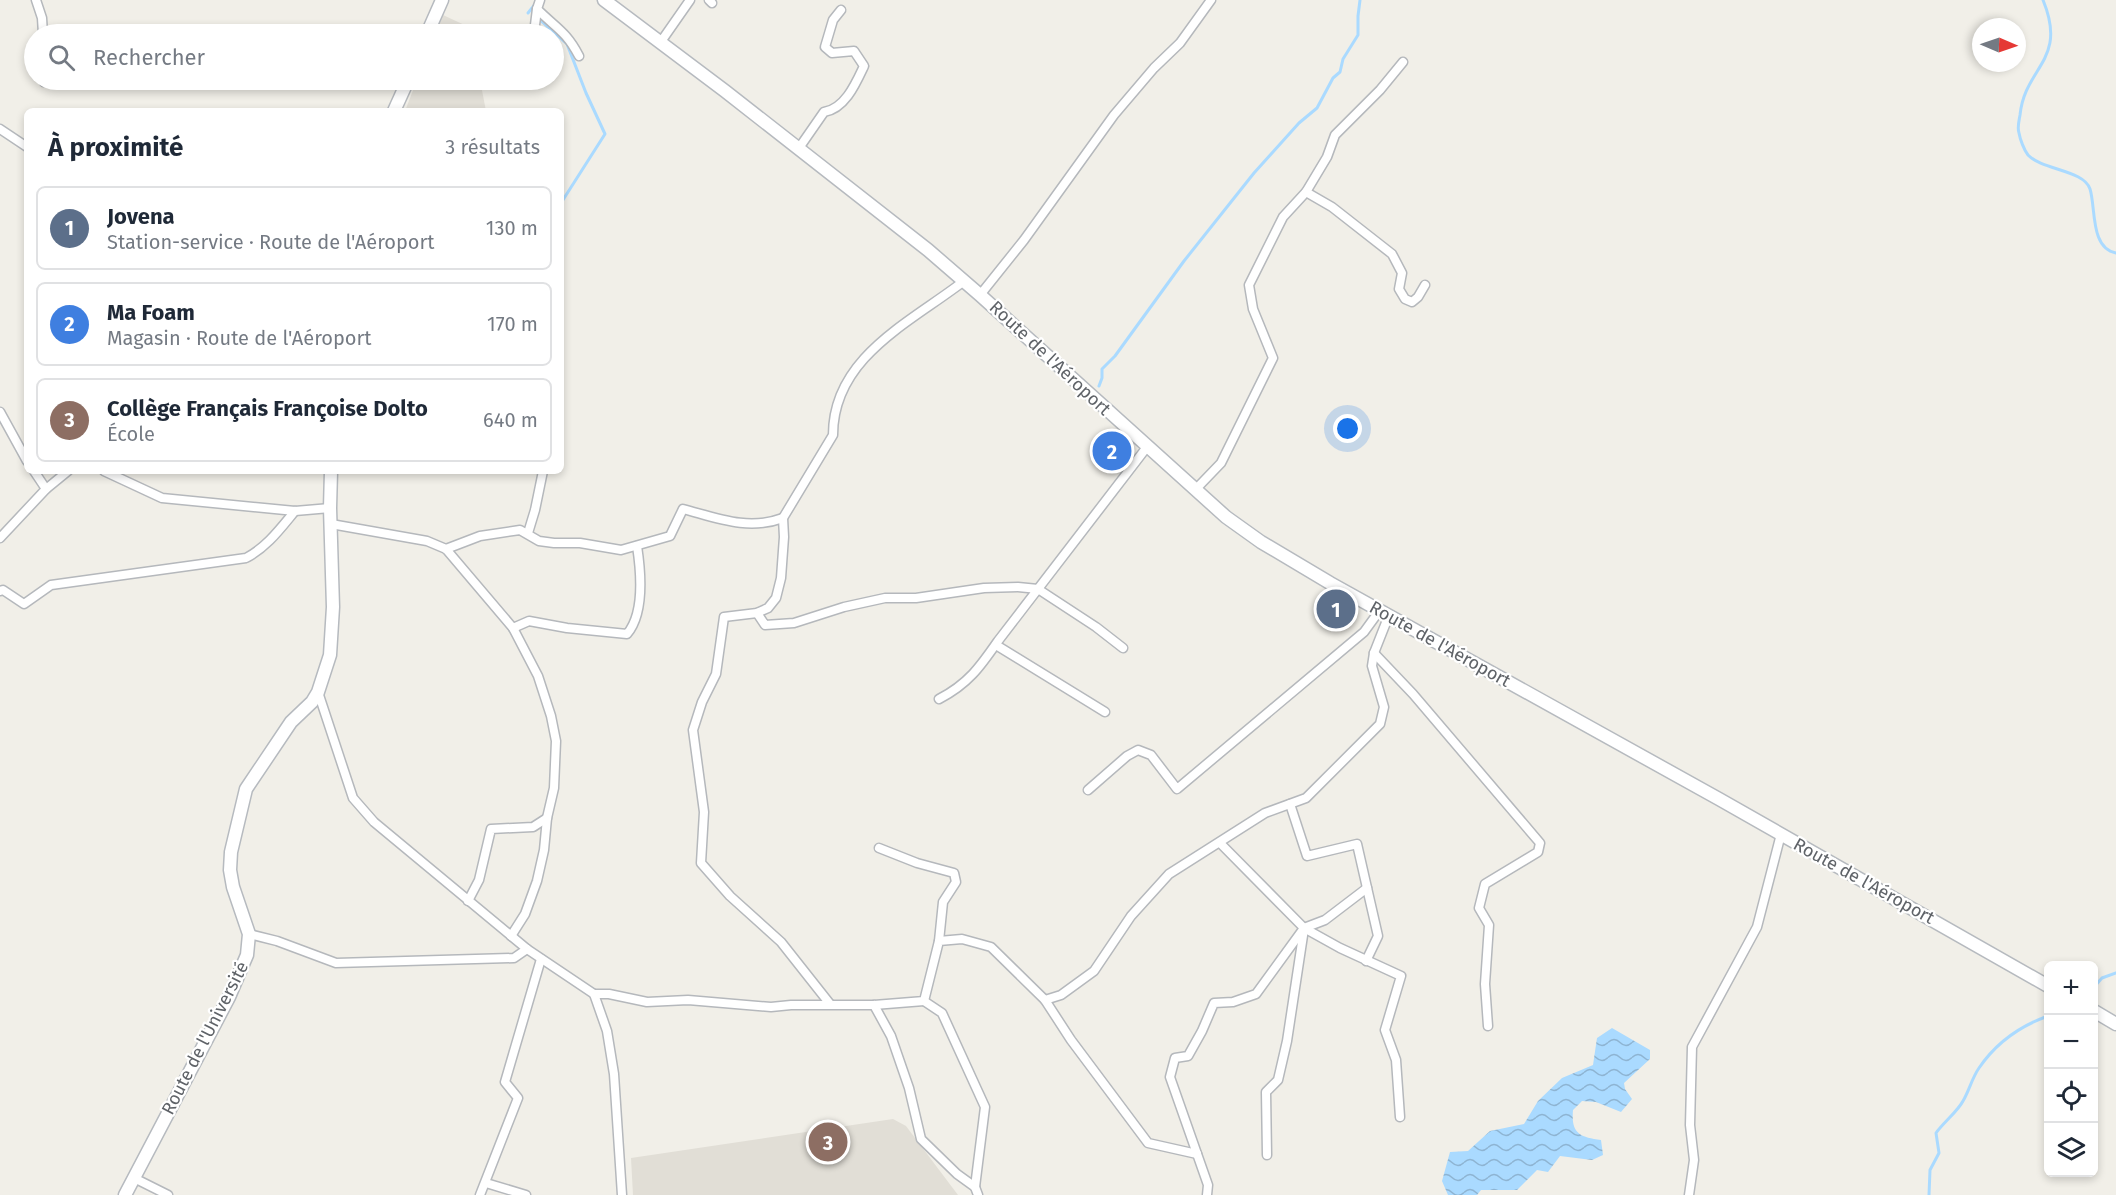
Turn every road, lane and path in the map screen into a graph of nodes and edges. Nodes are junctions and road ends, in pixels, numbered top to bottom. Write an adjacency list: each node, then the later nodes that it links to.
1 (36, 0): 10 (street)
2 (442, 0): 11 (main road)
3 (540, 0): 8 (street)
4 (604, 0): 7 (main road, Route de l'Aéroport)
5 (690, 0): 15 (street)
6 (1209, 1): 26 (street)
7 (619, 4): 15 (main road, Route de l'Aéroport)
8 (537, 9): 12 (street); 13 (street)
9 (841, 10): 22 (street)
10 (43, 24)
11 (431, 24)
12 (535, 24)
13 (554, 24)
14 (564, 32): 16 (street)
15 (660, 43): 22 (main road, Route de l'Aéroport)
16 (579, 56)
17 (1403, 62): 23 (street)
18 (403, 90): 19 (main road)
19 (395, 108)
20 (0, 129): 21 (street)
21 (24, 145)
22 (799, 148): 24 (main road, Route de l'Aéroport)
23 (1306, 192): 25 (street); 36 (street)
24 (964, 281): 26 (main road, Route de l'Aéroport); 39 (street)
25 (1425, 285)
26 (980, 295): 28 (main road, Route de l'Aéroport)
27 (0, 412): 29 (street)
28 (1147, 447): 36 (main road, Route de l'Aéroport); 45 (street)
29 (24, 456)
30 (36, 474): 35 (street)
31 (64, 474): 35 (street)
32 (110, 474): 38 (street)
33 (331, 474): 37 (main road, Route de l'Université)
34 (542, 474): 41 (street)
35 (46, 489): 42 (street)
36 (1196, 490): 48 (main road, Route de l'Aéroport)
37 (330, 508): 38 (street); 40 (main road, Route de l'Université)
38 (294, 511): 46 (street)
39 (783, 518): 43 (street); 47 (street)
40 (331, 524): 44 (street); 53 (main road, Route de l'Université)
41 (528, 533): 43 (street); 44 (street)
42 (0, 538)
43 (637, 546): 49 (street)
44 (446, 549): 49 (street)
45 (1038, 589): 47 (street); 50 (street); 51 (street)
46 (0, 591)
47 (757, 613): 75 (street)
48 (1385, 613): 52 (street); 56 (street); 59 (main road, Route de l'Aéroport)
49 (513, 628): 58 (street)
50 (996, 645): 54 (street); 55 (street)
51 (1123, 648)
52 (1374, 653): 57 (street); 79 (street)
53 (318, 692): 63 (street); 65 (main road, Route de l'Université)
54 (939, 699)
55 (1105, 712)
56 (1088, 790)
57 (1290, 804): 60 (street); 62 (street)
58 (547, 818): 63 (street); 66 (street)
59 (1780, 834): 71 (main road, Route de l'Aéroport); 92 (street)
60 (1220, 843): 64 (street); 73 (street)
61 (879, 848): 67 (street)
62 (1367, 888): 64 (street); 70 (street)
63 (468, 900): 66 (street)
64 (1304, 928): 70 (street); 81 (street); 82 (street)
65 (249, 934): 68 (street); 83 (main road, Route de l'Université)
66 (511, 936): 68 (street)
67 (939, 941): 73 (street); 74 (street)
68 (527, 949): 69 (street)
69 (541, 959): 72 (street); 84 (street)
70 (1366, 961): 80 (street)
71 (2044, 983)
72 (594, 994): 75 (street); 90 (street)
73 (1045, 1000): 81 (street)
74 (924, 1001): 76 (street); 85 (street)
75 (830, 1004): 76 (street)
76 (874, 1005): 85 (street)
77 (2098, 1013): 78 (main road)
78 (2116, 1024)
79 (1488, 1026)
80 (1400, 1117)
81 (1197, 1154): 91 (street)
82 (1267, 1155)
83 (134, 1178): 86 (main road, Route de l'Université); 87 (street)
84 (486, 1183): 88 (street); 89 (street)
85 (976, 1191)
86 (125, 1195)
87 (168, 1195)
88 (480, 1195)
89 (526, 1195)
90 (622, 1195)
91 (1207, 1195)
92 (1689, 1195)

